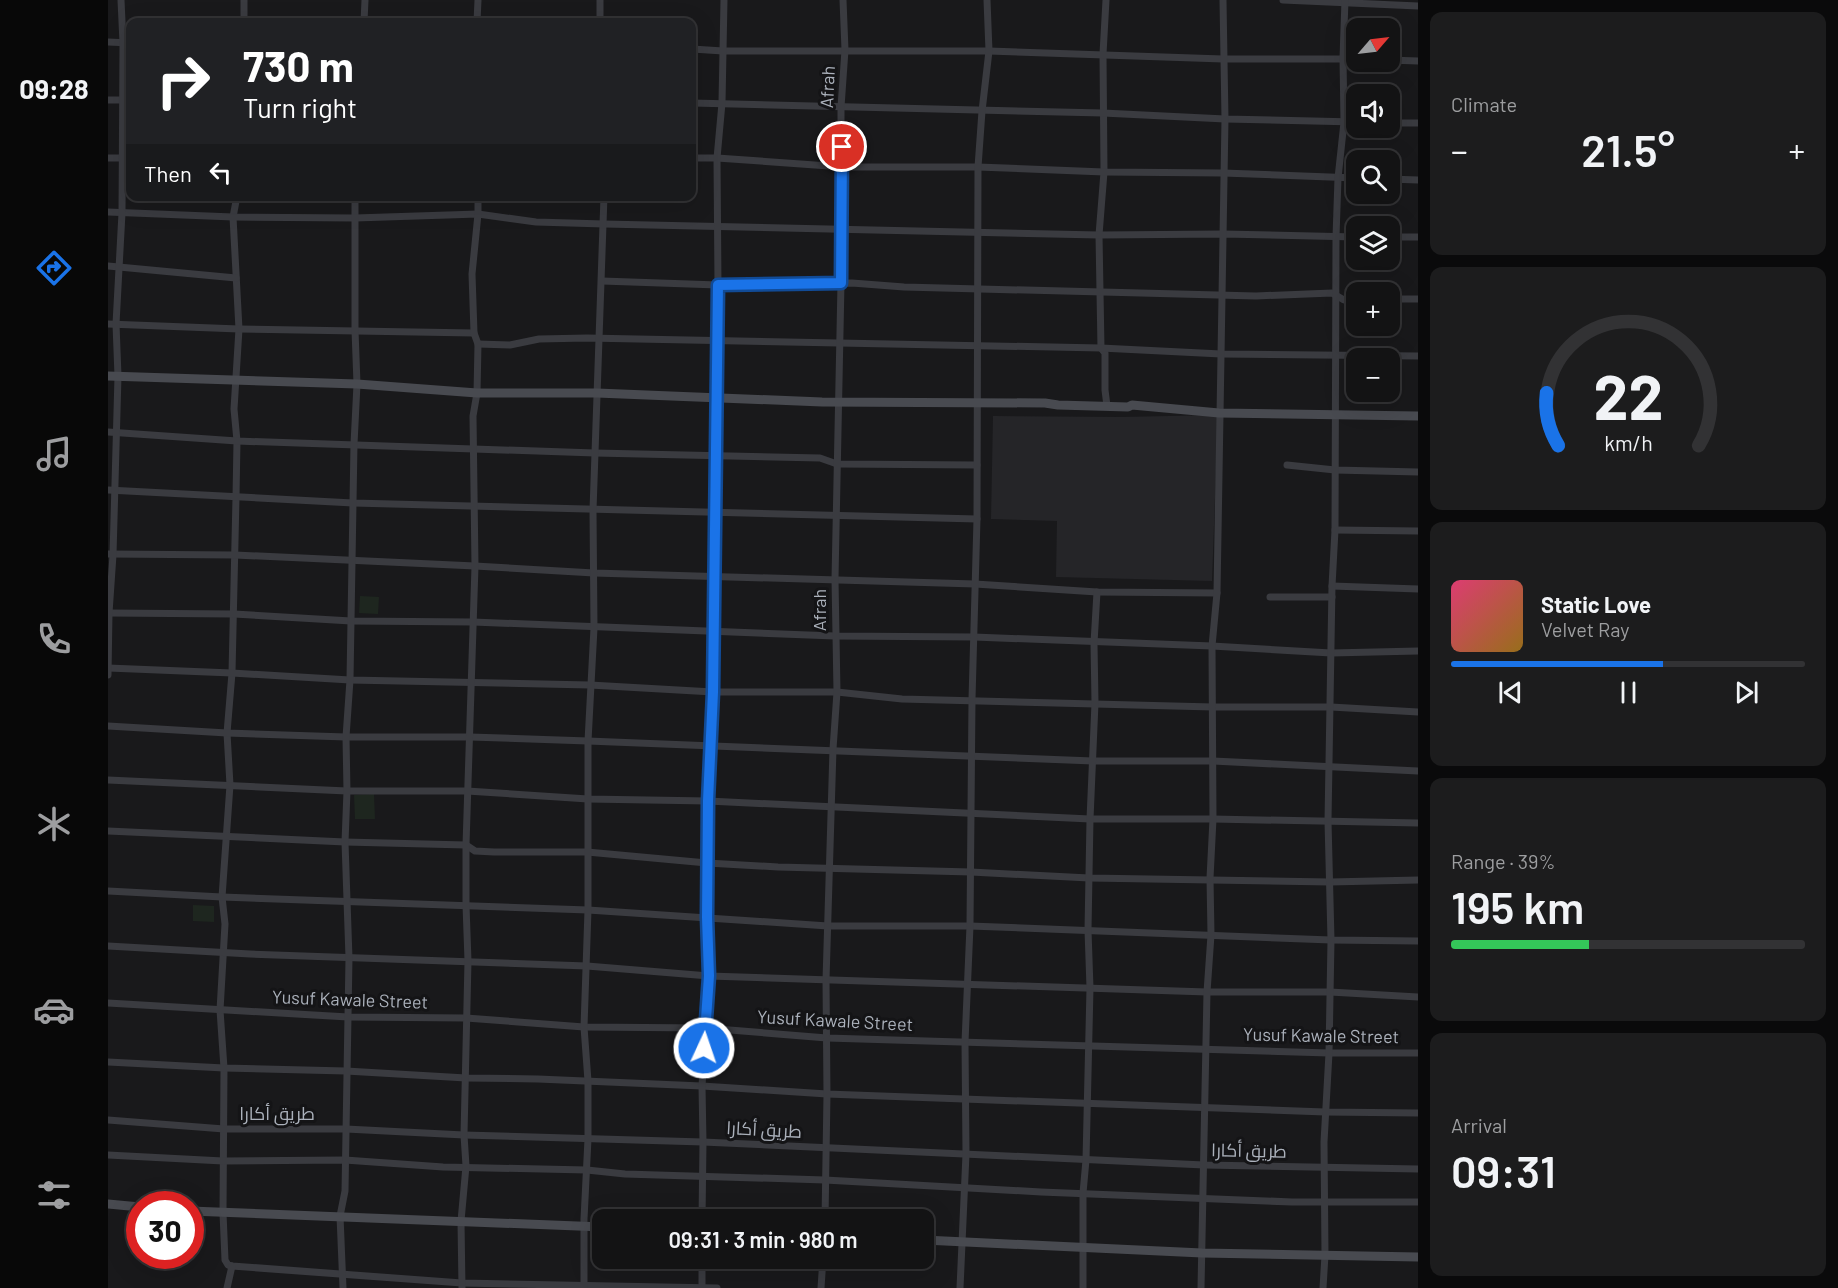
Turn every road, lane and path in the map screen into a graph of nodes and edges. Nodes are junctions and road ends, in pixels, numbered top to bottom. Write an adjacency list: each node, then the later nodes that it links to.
1 (121, 0): 18 (street)
2 (244, 0): 14 (street)
3 (365, 0): 15 (street)
4 (478, 0): 16 (street)
5 (600, 0): 17 (street)
6 (724, 0): 23 (street)
7 (843, 0): 22 (street, Afrah)
8 (987, 0): 24 (street)
9 (1106, 0): 26 (street)
10 (1223, 0): 29 (street)
11 (1283, 0): 12 (street)
12 (1345, 1): 13 (street); 27 (street)
13 (1418, 6)
14 (244, 18)
15 (364, 18)
16 (477, 18)
17 (600, 18)
18 (126, 36)
19 (108, 42): 20 (street)
20 (126, 43)
21 (696, 49): 23 (street)
22 (845, 50): 23 (street); 24 (street); 37 (street, Afrah)
23 (723, 51): 36 (street)
24 (989, 51): 26 (street); 38 (street)
25 (126, 54): 33 (street)
26 (1102, 54): 29 (street); 39 (street)
27 (1342, 58): 28 (street); 29 (street); 41 (street)
28 (1346, 58)
29 (1223, 59): 40 (street)
30 (1400, 60): 31 (street)
31 (1418, 61)
32 (108, 100): 33 (street)
33 (122, 100): 34 (street); 45 (street)
34 (126, 100)
35 (696, 103): 36 (street)
36 (722, 103): 37 (street); 48 (street)
37 (842, 107): 38 (street); 50 (street, Afrah)
38 (982, 111): 39 (street); 49 (street)
39 (1103, 113): 40 (street); 51 (street)
40 (1225, 119): 41 (street); 52 (street)
41 (1344, 122): 53 (street)
42 (1400, 123): 43 (street)
43 (1418, 123)
44 (108, 158): 45 (street)
45 (122, 158): 46 (street); 62 (street)
46 (126, 158)
47 (696, 158): 48 (street)
48 (717, 158): 50 (street); 67 (street)
49 (978, 166): 50 (street); 51 (street); 69 (street)
50 (843, 167): 68 (street, Afrah)
51 (1104, 172): 52 (street); 71 (street)
52 (1223, 173): 53 (street); 70 (street)
53 (1338, 178): 54 (street); 72 (street)
54 (1346, 178)
55 (1400, 179): 56 (street)
56 (1418, 180)
57 (236, 201): 64 (street)
58 (355, 201): 65 (street)
59 (478, 201): 63 (street)
60 (604, 201): 66 (street)
61 (108, 212): 62 (street)
62 (122, 213): 64 (street); 77 (street)
63 (478, 214): 65 (street); 66 (street); 92 (street)
64 (233, 217): 65 (street); 78 (street)
65 (355, 218): 91 (street)
66 (604, 224): 67 (street); 79 (street)
67 (717, 227): 68 (street); 81 (street)
68 (842, 228): 69 (street); 80 (street, Afrah)
69 (978, 232): 71 (street); 82 (street)
70 (1223, 234): 71 (street); 72 (street); 84 (street)
71 (1099, 235): 83 (street)
72 (1336, 237): 73 (street); 85 (street)
73 (1346, 237)
74 (1400, 237): 75 (street)
75 (1418, 237)
76 (108, 266): 77 (street)
77 (118, 266): 78 (street); 89 (street)
78 (236, 278): 90 (street)
79 (602, 281): 81 (street); 93 (street)
80 (841, 283): 81 (street); 82 (street); 95 (street, Afrah)
81 (718, 285): 94 (street)
82 (978, 288): 83 (street); 97 (street)
83 (1100, 291): 84 (street); 98 (street)
84 (1221, 295): 85 (street); 99 (street)
85 (1337, 296): 88 (street); 100 (street)
86 (1400, 298): 87 (street)
87 (1418, 299)
88 (1346, 300)
89 (112, 324): 90 (street); 102 (street)
90 (239, 329): 91 (street); 103 (street)
91 (355, 330): 92 (street); 104 (street)
92 (474, 333): 96 (street)
93 (599, 339): 94 (street); 96 (street); 106 (street)
94 (717, 341): 95 (street); 107 (street)
95 (840, 343): 97 (street); 108 (street, Afrah)
96 (478, 344): 105 (street)
97 (978, 346): 98 (street); 109 (street)
98 (1101, 348): 99 (street); 110 (street)
99 (1221, 354): 100 (street); 111 (street)
100 (1337, 354): 101 (street); 112 (street)
101 (1418, 356)
102 (113, 376): 103 (street); 115 (street)
103 (236, 379): 104 (street); 116 (street)
104 (357, 384): 105 (street); 117 (street)
105 (477, 393): 106 (street); 118 (street)
106 (597, 393): 107 (street); 119 (street)
107 (717, 399): 108 (street); 120 (street)
108 (838, 402): 109 (street); 121 (street, Afrah)
109 (977, 403): 110 (street); 122 (street)
110 (1107, 406): 111 (street)
111 (1219, 413): 112 (street); 147 (street)
112 (1335, 414): 113 (street); 124 (street)
113 (1418, 416)
114 (108, 432): 115 (street)
115 (117, 432): 116 (street); 126 (street)
116 (237, 441): 117 (street); 127 (street)
117 (354, 444): 118 (street); 128 (street)
118 (474, 448): 119 (street); 129 (street)
119 (595, 453): 120 (street); 130 (street)
120 (716, 456): 121 (street); 131 (street)
121 (837, 464): 122 (street); 132 (street, Afrah)
122 (977, 465): 133 (street)
123 (1287, 465): 124 (street)
124 (1335, 470): 125 (street); 134 (street)
125 (1418, 472)
126 (112, 490): 127 (street); 136 (street)
127 (236, 497): 128 (street); 137 (street)
128 (353, 503): 129 (street); 138 (street)
129 (474, 506): 130 (street); 139 (street)
130 (593, 510): 131 (street); 140 (street)
131 (715, 513): 132 (street); 141 (street)
132 (837, 515): 133 (street); 142 (street, Afrah)
133 (977, 519): 143 (street)
134 (1335, 530): 135 (street); 144 (street)
135 (1418, 531)
136 (111, 554): 137 (street); 150 (street)
137 (235, 555): 138 (street); 151 (street)
138 (352, 560): 139 (street); 152 (street)
139 (475, 566): 140 (street); 153 (street)
140 (594, 573): 141 (street); 154 (street)
141 (714, 576): 142 (street); 155 (street)
142 (835, 579): 143 (street); 156 (street, Afrah)
143 (975, 584): 146 (street); 157 (street)
144 (1332, 586): 145 (street); 149 (street)
145 (1418, 589)
146 (1096, 592): 147 (street); 158 (street)
147 (1217, 593): 159 (street)
148 (1270, 597): 149 (street)
149 (1332, 597): 161 (street)
150 (108, 614): 151 (street); 162 (street)
151 (234, 614): 152 (street); 163 (street)
152 (351, 621): 153 (street); 165 (street)
153 (473, 622): 154 (street); 166 (street)
154 (594, 628): 155 (street); 167 (street)
155 (713, 632): 156 (street); 168 (street)
156 (835, 636): 157 (street); 169 (street, Afrah)
157 (974, 637): 158 (street); 170 (street)
158 (1094, 643): 159 (street); 171 (street)
159 (1212, 646): 161 (street); 172 (street)
160 (1418, 651): 161 (street)
161 (1332, 653): 173 (street)
162 (108, 668): 163 (street); 164 (street)
163 (232, 673): 165 (street); 176 (street)
164 (108, 675)
165 (350, 680): 166 (street); 177 (street)
166 (470, 682): 167 (street); 178 (street)
167 (590, 685): 168 (street); 179 (street)
168 (713, 692): 169 (street); 180 (street)
169 (837, 692): 170 (street); 181 (street, Afrah)
170 (972, 699): 171 (street); 182 (street)
171 (1095, 703): 172 (street); 183 (street)
172 (1213, 707): 173 (street); 184 (street)
173 (1331, 707): 174 (street); 185 (street)
174 (1418, 712)
175 (108, 726): 176 (street)
176 (227, 733): 177 (street); 188 (street)
177 (346, 737): 178 (street); 189 (street)
178 (470, 737): 179 (street); 190 (street)
179 (588, 741): 180 (street); 191 (street)
180 (710, 745): 181 (street); 192 (street)
181 (833, 749): 182 (street); 193 (street, Afrah)
182 (973, 755): 183 (street); 194 (street)
183 (1093, 761): 184 (street); 195 (street)
184 (1213, 761): 185 (street); 196 (street)
185 (1329, 767): 186 (street); 197 (street)
186 (1418, 771)
187 (108, 780): 188 (street)
188 (230, 784): 189 (street); 200 (street)
189 (348, 791): 190 (street); 201 (street)
190 (467, 791): 191 (street); 202 (street)
191 (588, 799): 192 (street); 203 (street)
192 (708, 801): 193 (street); 204 (street)
193 (832, 807): 194 (street); 205 (street, Afrah)
194 (971, 813): 195 (street); 206 (street)
195 (1090, 819): 196 (street); 207 (street)
196 (1213, 819): 197 (street); 208 (street)
197 (1328, 821): 198 (street); 210 (street)
198 (1418, 823)
199 (108, 831): 200 (street)
200 (226, 837): 201 (street); 212 (street)
201 (345, 842): 202 (street); 213 (street)
202 (466, 845): 203 (street); 214 (street)
203 (587, 852): 204 (street); 215 (street)
204 (707, 864): 205 (street); 216 (street)
205 (830, 868): 206 (street); 217 (street, Afrah)
206 (971, 872): 207 (street); 218 (street)
207 (1089, 878): 208 (street); 219 (street)
208 (1210, 878): 210 (street); 220 (street)
209 (1418, 880): 210 (street)
210 (1330, 882): 221 (street)
211 (108, 891): 212 (street)
212 (222, 897): 213 (street); 224 (street)
213 (346, 900): 214 (street); 225 (street)
214 (466, 905): 215 (street); 226 (street)
215 (588, 910): 216 (street); 227 (street)
216 (707, 917): 217 (street); 228 (street)
217 (828, 926): 218 (street); 229 (street, Afrah)
218 (970, 926): 219 (street); 230 (street)
219 (1088, 930): 220 (street); 231 (street)
220 (1211, 936): 221 (street); 232 (street)
221 (1331, 940): 222 (street); 233 (street)
222 (1418, 941)
223 (108, 946): 224 (street)
224 (222, 952): 225 (street); 236 (street)
225 (349, 958): 226 (street); 237 (street)
226 (468, 961): 227 (street); 238 (street)
227 (587, 966): 228 (street); 239 (street)
228 (709, 976): 229 (street); 240 (street)
229 (826, 980): 230 (street); 241 (street, Afrah)
230 (969, 983): 231 (street); 242 (street)
231 (1090, 988): 232 (street); 243 (street)
232 (1207, 992): 233 (street); 244 (street)
233 (1330, 992): 234 (street); 245 (street)
234 (1418, 997)
235 (108, 1003): 236 (street, Yusuf Kawale Street)
236 (220, 1010): 237 (street, Yusuf Kawale Street); 248 (street)
237 (348, 1017): 238 (street, Yusuf Kawale Street); 249 (street)
238 (466, 1018): 239 (street, Yusuf Kawale Street); 250 (street)
239 (584, 1027): 240 (street, Yusuf Kawale Street); 251 (street)
240 (705, 1028): 241 (street, Yusuf Kawale Street); 252 (street)
241 (827, 1038): 242 (street, Yusuf Kawale Street); 253 (street, Afrah)
242 (965, 1042): 243 (street, Yusuf Kawale Street); 254 (street)
243 (1088, 1046): 244 (street, Yusuf Kawale Street); 255 (street)
244 (1206, 1048): 245 (street, Yusuf Kawale Street); 256 (street)
245 (1329, 1053): 246 (street, Yusuf Kawale Street); 257 (street)
246 (1418, 1053)
247 (108, 1062): 248 (street)
248 (224, 1068): 249 (street); 260 (street)
249 (346, 1071): 250 (street); 261 (street)
250 (466, 1078): 251 (street); 262 (street)
251 (588, 1081): 252 (street); 263 (street)
252 (702, 1086): 253 (street); 264 (street)
253 (827, 1094): 254 (street); 265 (street, Afrah)
254 (966, 1098): 255 (street); 266 (street)
255 (1087, 1104): 256 (street); 269 (street)
256 (1204, 1107): 257 (street); 272 (street)
257 (1325, 1112): 258 (street); 273 (street)
258 (1418, 1113)
259 (108, 1120): 260 (street, طريق أكارا)
260 (224, 1129): 261 (street, طريق أكارا); 270 (street)
261 (346, 1129): 262 (street, طريق أكارا); 268 (street)
262 (464, 1136): 263 (street, طريق أكارا); 271 (street)
263 (588, 1139): 264 (street, طريق أكارا); 275 (street)
264 (703, 1142): 265 (street, طريق أكارا); 276 (street)
265 (826, 1148): 266 (street, طريق أكارا); 277 (street, Afrah)
266 (966, 1154): 269 (street, طريق أكارا); 278 (street)
267 (108, 1155): 270 (street)
268 (345, 1160): 270 (street); 271 (street); 289 (street)
269 (1086, 1160): 272 (street, طريق أكارا); 279 (street)
270 (223, 1161): 288 (street)
271 (466, 1166): 275 (street); 290 (street)
272 (1204, 1166): 273 (street, طريق أكارا); 280 (street)
273 (1324, 1167): 274 (street, طريق أكارا); 281 (street)
274 (1418, 1169)
275 (586, 1170): 276 (street); 291 (street)
276 (703, 1176): 277 (street); 285 (street)
277 (825, 1180): 278 (street); 286 (street, Afrah)
278 (964, 1187): 279 (street); 294 (street)
279 (1083, 1193): 280 (street); 295 (street)
280 (1203, 1197): 281 (street); 296 (street)
281 (1325, 1201): 282 (street); 297 (street)
282 (1418, 1202)
283 (108, 1204): 284 (street)
284 (126, 1206)
285 (702, 1209)
286 (825, 1209)
287 (204, 1212): 288 (street)
288 (223, 1213): 289 (street); 299 (street)
289 (340, 1216): 290 (street); 302 (street)
290 (460, 1221): 291 (street); 303 (street)
291 (585, 1226): 292 (street); 304 (street)
292 (592, 1226)
293 (934, 1240): 294 (street)
294 (963, 1241): 295 (street); 310 (street)
295 (1084, 1248): 296 (street); 311 (street)
296 (1202, 1253): 297 (street); 312 (street)
297 (1325, 1256): 298 (street); 313 (street)
298 (1418, 1257)
299 (232, 1266): 302 (street); 305 (street)
300 (702, 1269): 307 (street)
301 (822, 1269): 309 (street)
302 (343, 1274): 303 (street); 306 (street)
303 (462, 1286): 304 (street)
304 (584, 1287): 307 (street)
305 (227, 1288)
306 (343, 1288)
307 (702, 1288): 308 (street)
308 (717, 1288)
309 (821, 1288)
310 (960, 1288)
311 (1083, 1288)
312 (1202, 1288)
313 (1323, 1288)

